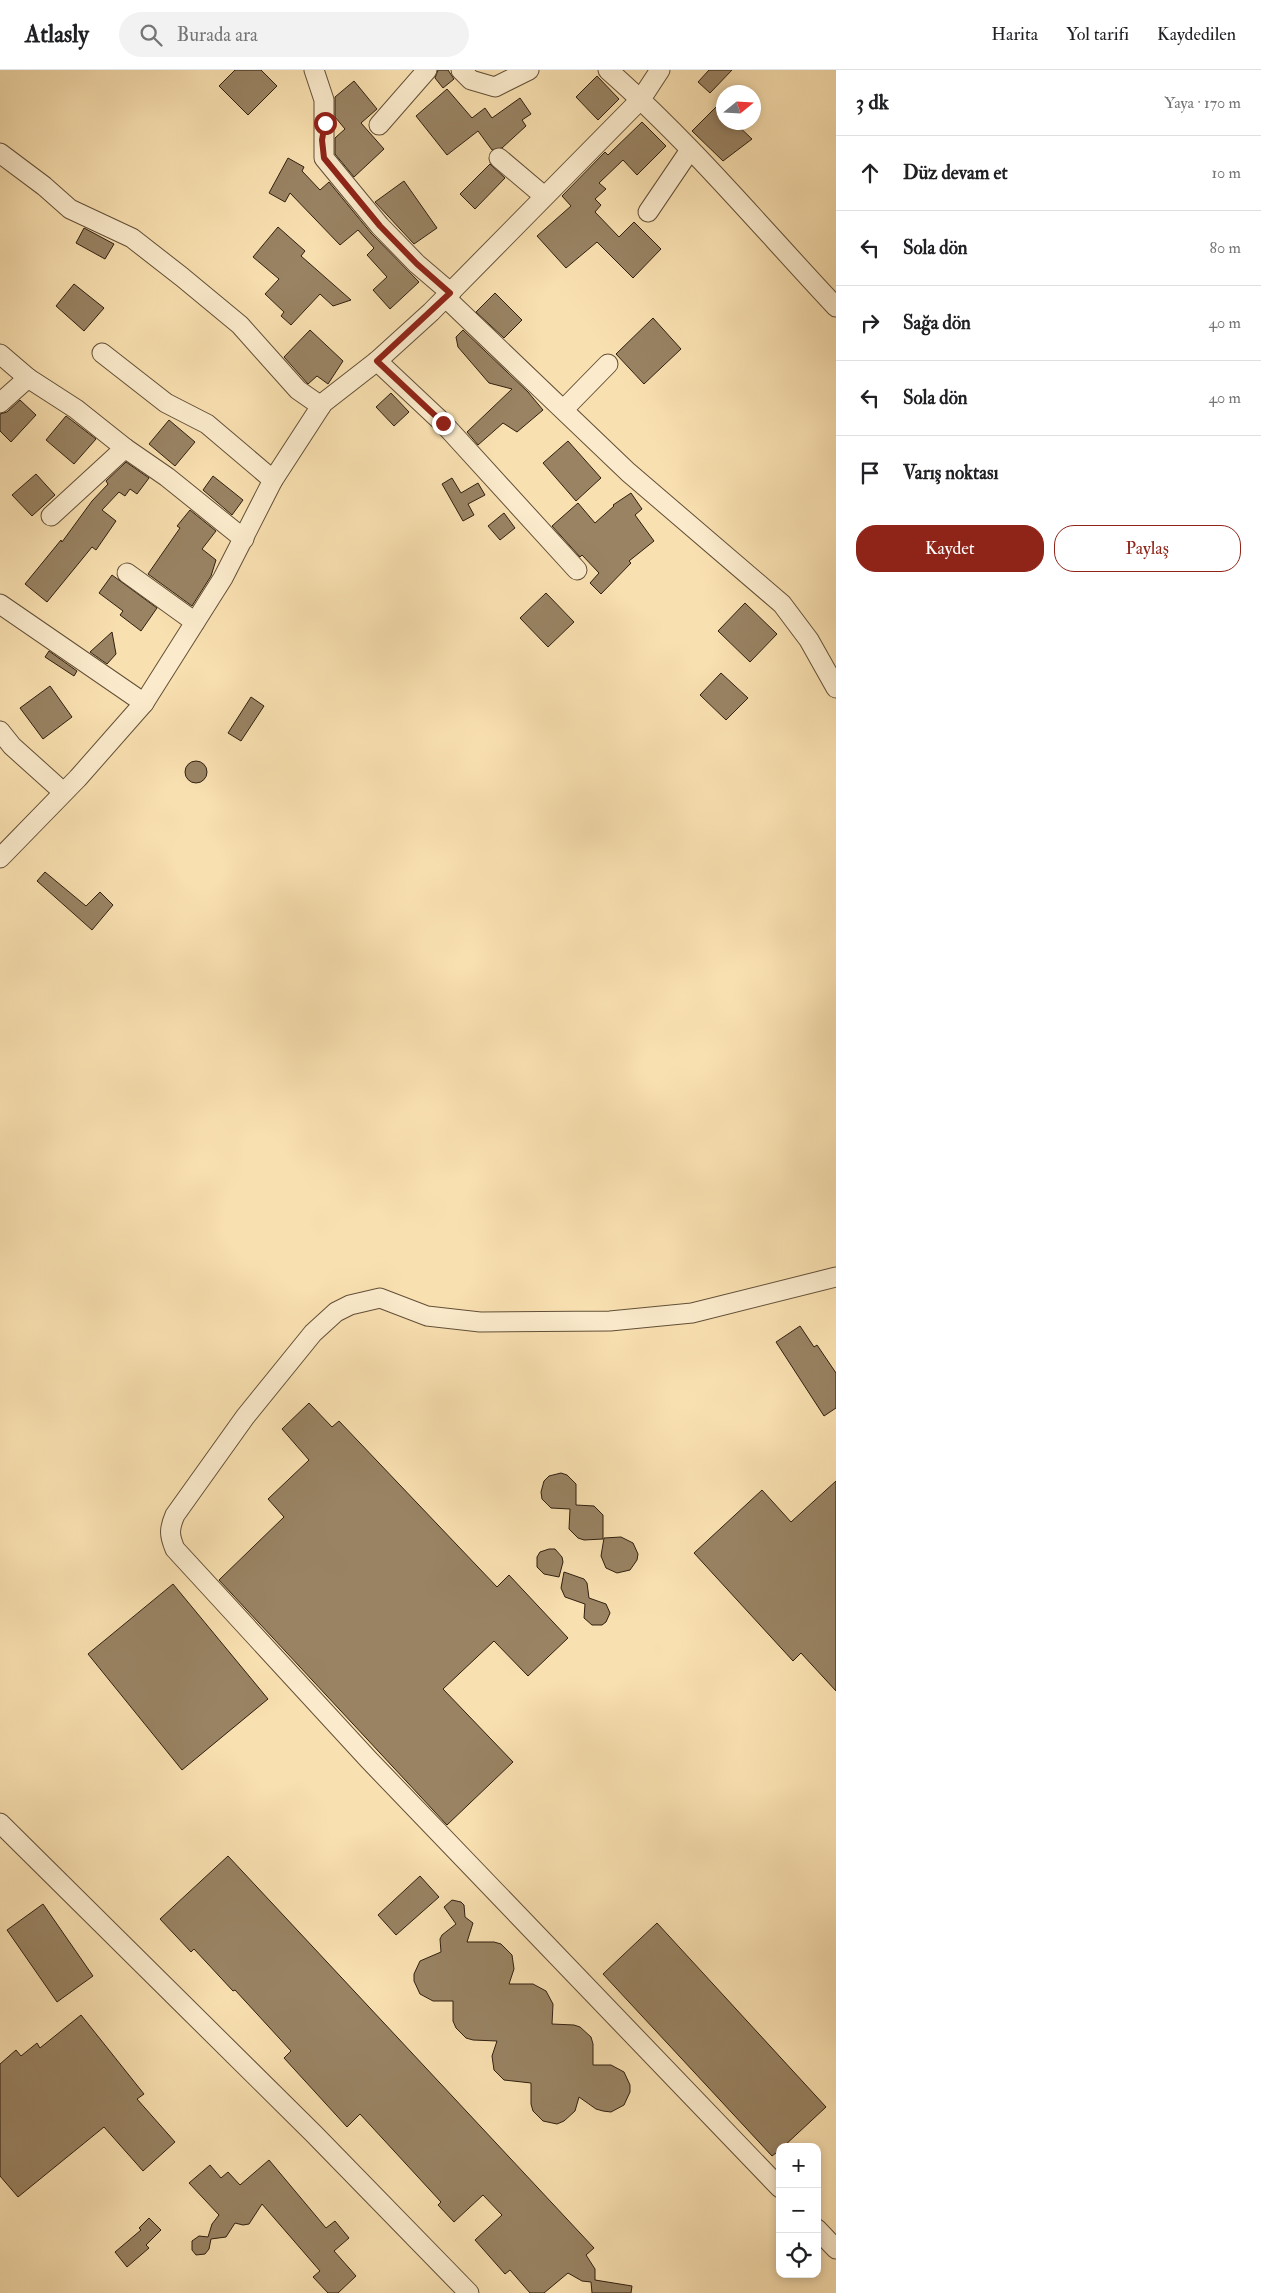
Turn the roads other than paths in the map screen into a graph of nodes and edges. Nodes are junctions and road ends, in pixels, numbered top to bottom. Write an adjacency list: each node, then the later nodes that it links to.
1 (314, 70): 14 (street)
2 (427, 70): 8 (street)
3 (461, 70): 4 (street)
4 (529, 70)
5 (608, 70): 7 (street)
6 (660, 70): 7 (street)
7 (641, 99): 9 (street); 12 (street)
8 (379, 125)
9 (690, 150): 13 (street); 15 (street)
10 (0, 153): 22 (street)
11 (498, 158): 12 (street)
12 (544, 196): 14 (street)
13 (648, 212)
14 (448, 295): 18 (street); 23 (street)
15 (836, 307)
16 (0, 354): 20 (street)
17 (102, 354): 25 (street)
18 (377, 361): 22 (street); 28 (street)
19 (608, 364): 23 (street)
20 (28, 378): 21 (street); 24 (street)
21 (0, 403)
22 (321, 406): 25 (street)
23 (564, 409): 32 (street)
24 (124, 448): 26 (street); 27 (street)
25 (273, 480): 27 (street)
26 (51, 516)
27 (244, 539): 31 (street)
28 (577, 570)
29 (127, 573): 31 (street)
30 (0, 604): 33 (street)
31 (195, 622): 33 (street)
32 (836, 688)
33 (144, 703): 35 (street)
34 (0, 731): 35 (street)
35 (62, 791): 36 (street)
36 (0, 858)
37 (836, 1277): 39 (street)
38 (0, 1823): 42 (street)
39 (776, 2184)
40 (821, 2233): 41 (street)
41 (836, 2249)
42 (469, 2293)

